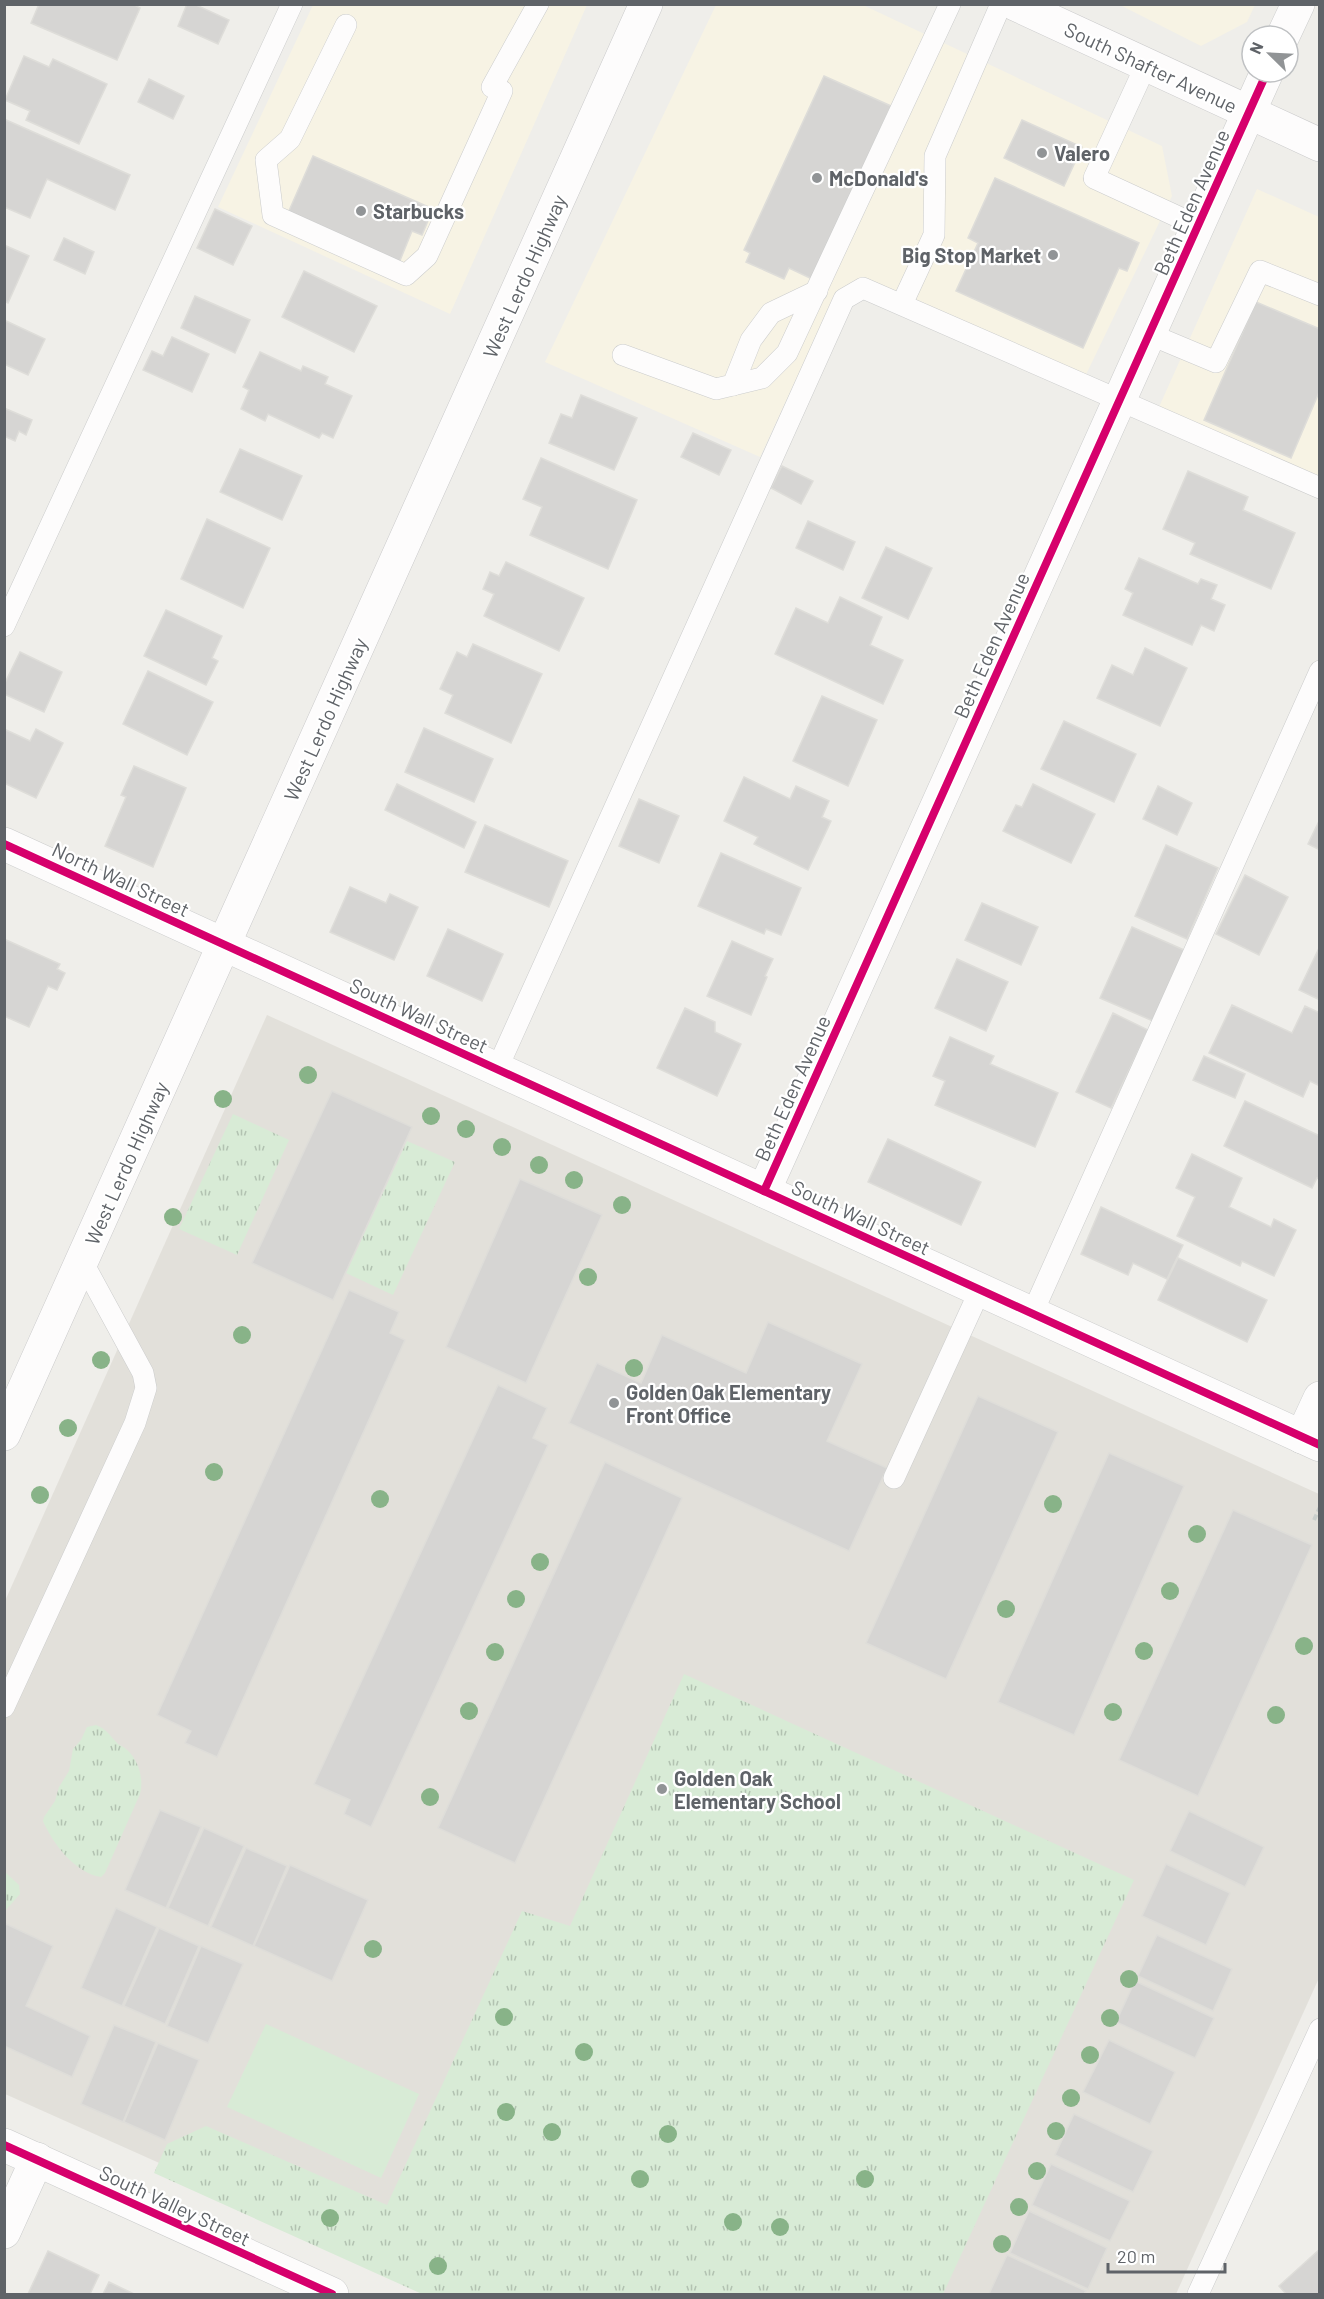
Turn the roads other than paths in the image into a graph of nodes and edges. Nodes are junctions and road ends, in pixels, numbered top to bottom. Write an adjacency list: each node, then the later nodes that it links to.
1 (292, 4): 23 (lane)
2 (538, 4): 9 (lane)
3 (646, 4): 26 (street, West Lerdo Highway)
4 (950, 4): 15 (lane)
5 (1001, 4): 17 (lane)
6 (1015, 4): 10 (street, South Shafter Avenue)
7 (1298, 4): 8 (street)
8 (1289, 24)
9 (345, 25)
10 (1146, 65): 12 (street, South Shafter Avenue); 14 (lane)
11 (1262, 84): 12 (street, Beth Eden Avenue)
12 (1249, 113): 13 (street, South Shafter Avenue); 14 (street, Beth Eden Avenue)
13 (1320, 145)
14 (1198, 226): 18 (street, Beth Eden Avenue)
15 (817, 291): 20 (lane); 20 (lane)
16 (1320, 295): 18 (lane)
17 (902, 304): 21 (lane); 27 (lane)
18 (1149, 334): 21 (street, Beth Eden Avenue)
19 (623, 356): 20 (lane)
20 (733, 384)
21 (1119, 401): 22 (lane); 28 (street, Beth Eden Avenue)
22 (1320, 488)
23 (4, 627)
24 (1320, 671): 31 (lane)
25 (4, 844): 26 (street, North Wall Street)
26 (225, 944): 27 (street, South Wall Street); 29 (street, West Lerdo Highway)
27 (497, 1069): 28 (street, South Wall Street)
28 (764, 1191): 30 (street, South Wall Street)
29 (82, 1262): 33 (street, West Lerdo Highway); 36 (lane)
30 (980, 1290): 31 (street, South Wall Street); 35 (lane)
31 (1032, 1314): 34 (street, South Wall Street)
32 (1320, 1398): 34 (street)
33 (4, 1434)
34 (1311, 1441)
35 (894, 1478)
36 (4, 1707)
37 (1320, 2029): 42 (lane)
38 (4, 2145): 39 (street, South Valley Street)
39 (37, 2160): 40 (street); 41 (street, South Valley Street)
40 (4, 2232)
41 (323, 2293)
42 (1198, 2295)

